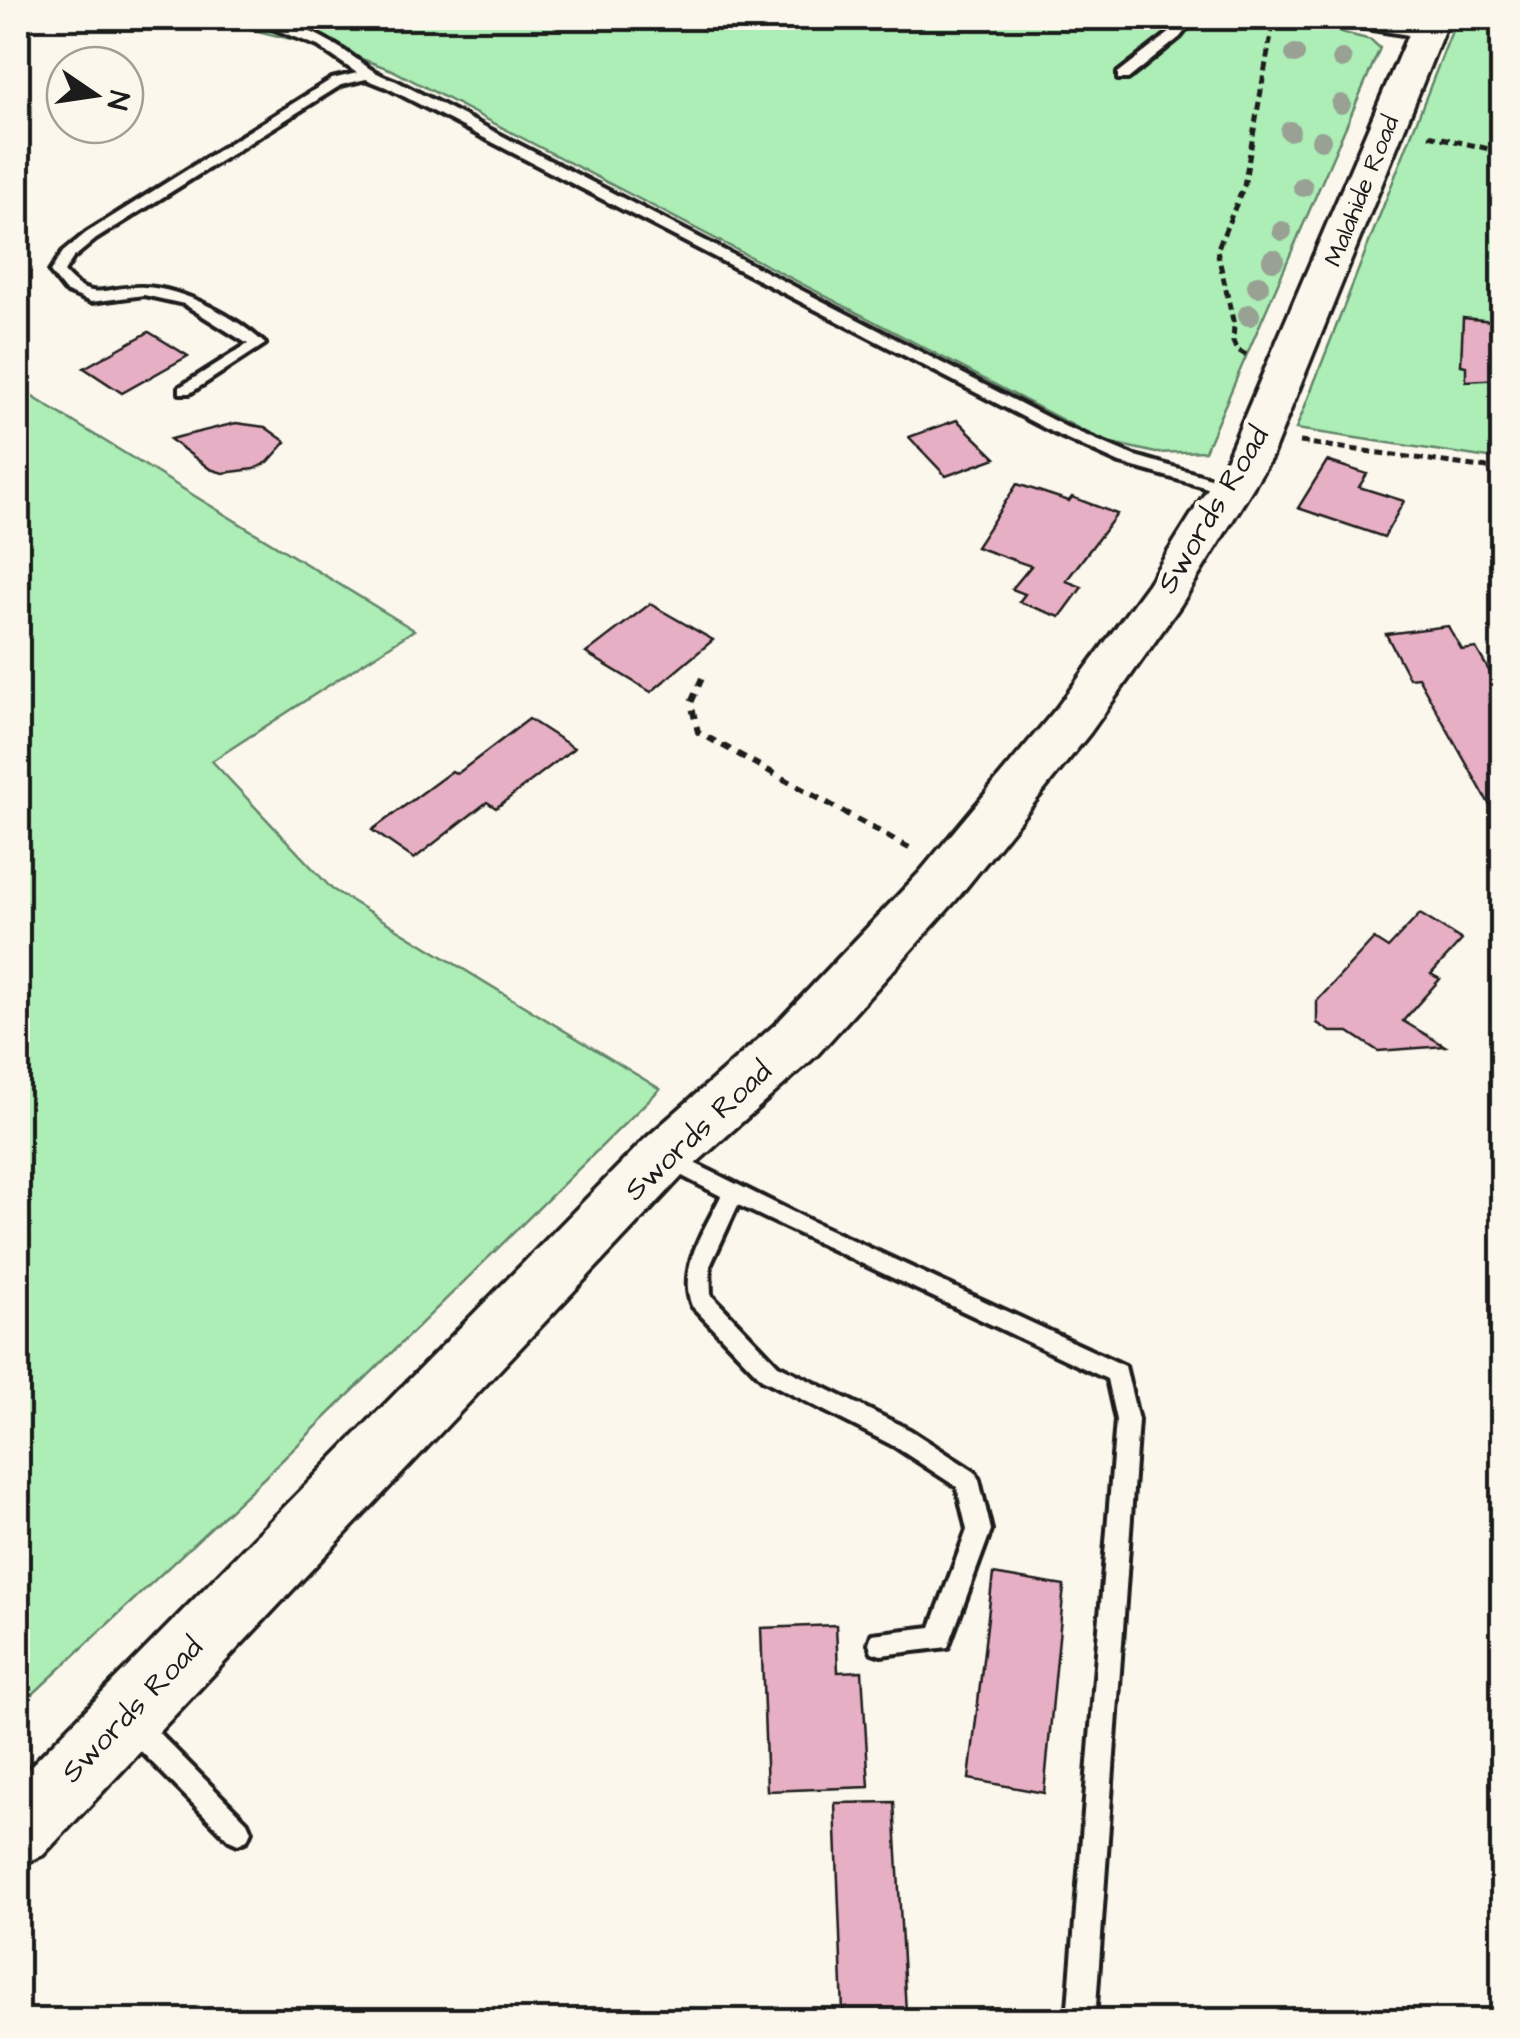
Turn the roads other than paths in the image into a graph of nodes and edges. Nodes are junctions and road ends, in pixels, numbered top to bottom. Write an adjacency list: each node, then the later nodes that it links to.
1 (253, 18): 5 (lane)
2 (1189, 18): 6 (lane)
3 (1354, 18): 4 (street)
4 (1430, 24): 7 (main road, Malahide Road)
5 (363, 76): 8 (lane); 9 (lane)
6 (1123, 76)
7 (1291, 364): 9 (main road, Swords Road)
8 (186, 390)
9 (1232, 490): 10 (main road, Swords Road)
10 (664, 1157): 11 (lane); 13 (main road, Swords Road)
11 (734, 1191): 12 (lane); 16 (lane)
12 (881, 1643)
13 (126, 1717): 14 (main road, Swords Road); 15 (lane)
14 (18, 1830)
15 (238, 1830)
16 (1081, 2020)

